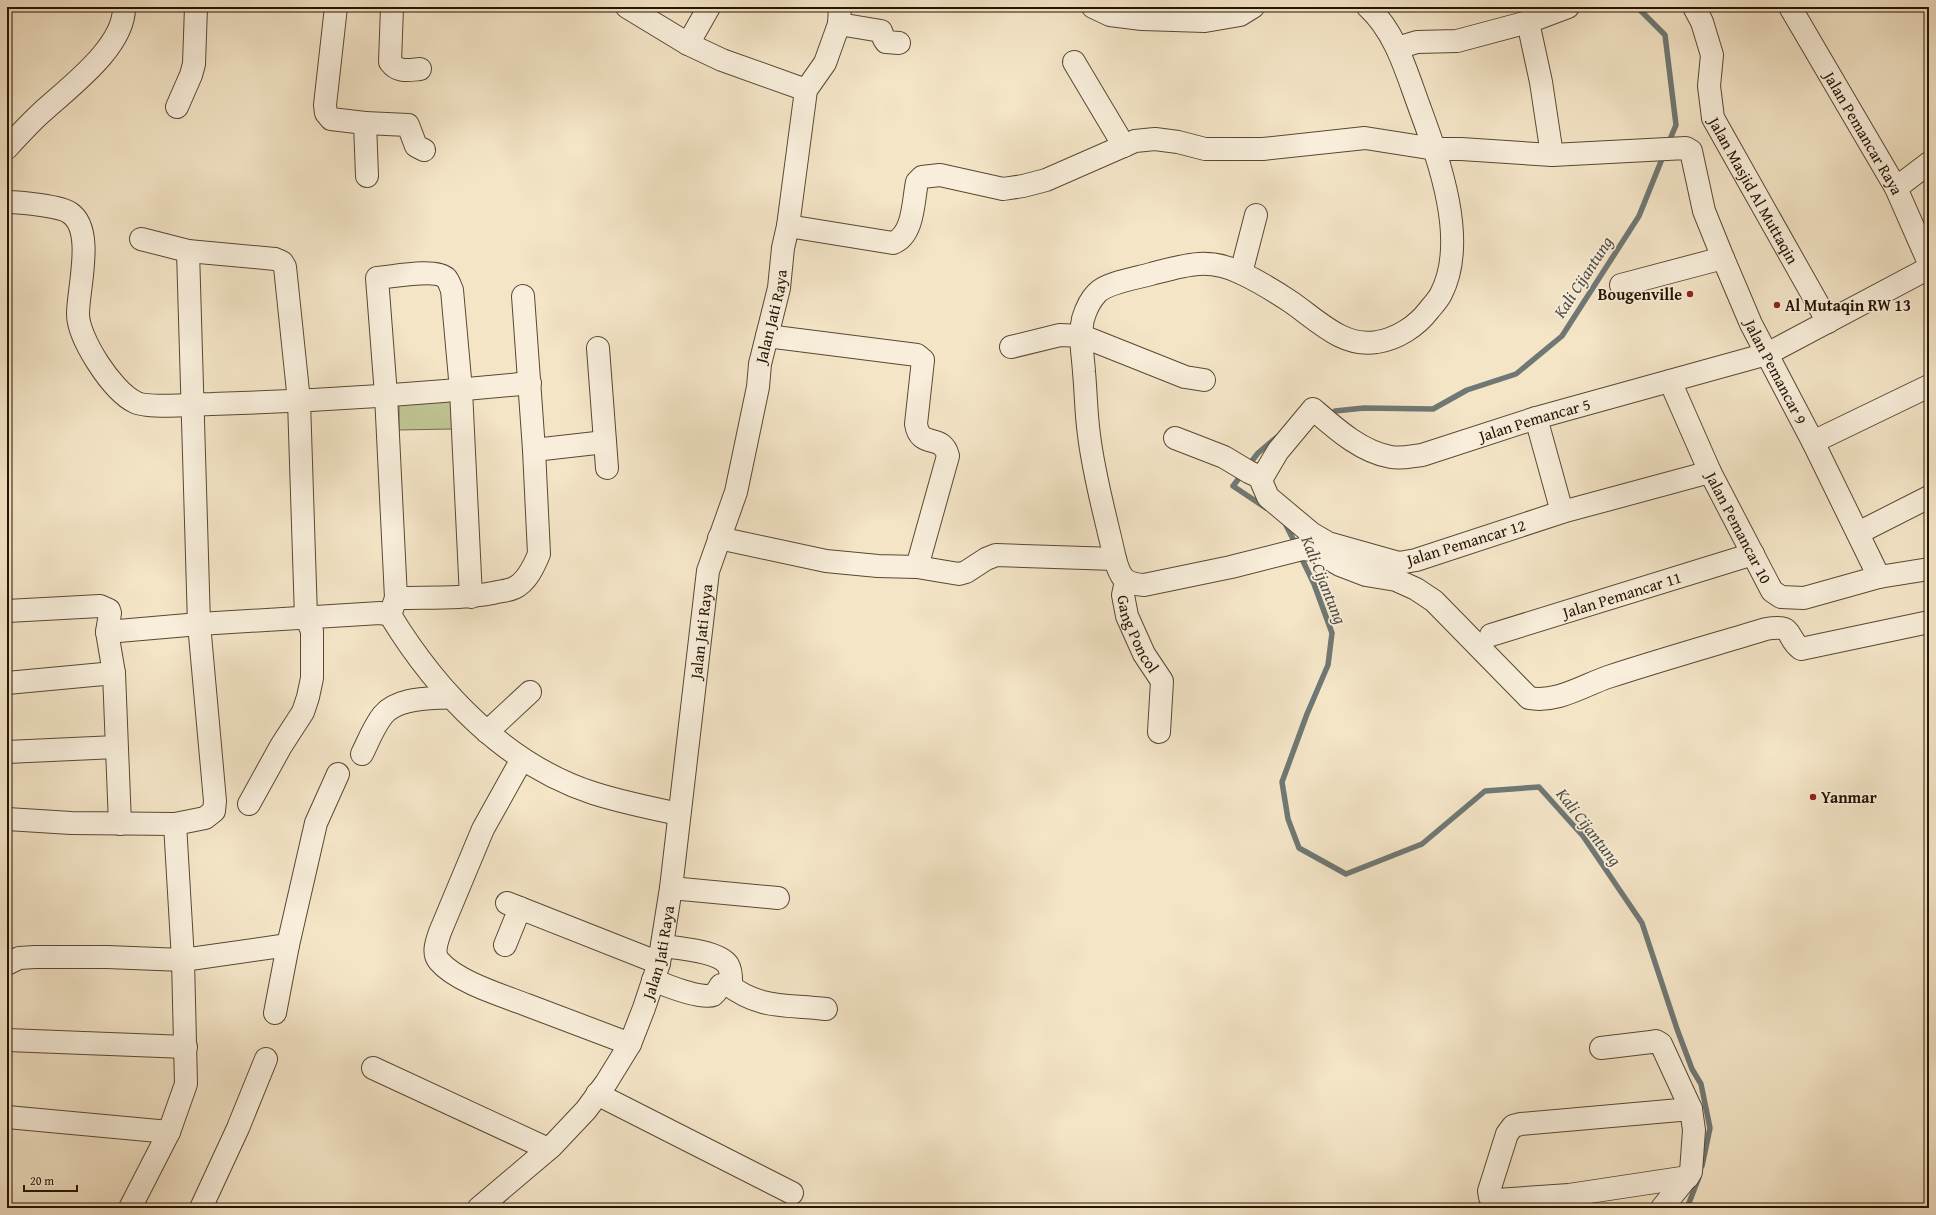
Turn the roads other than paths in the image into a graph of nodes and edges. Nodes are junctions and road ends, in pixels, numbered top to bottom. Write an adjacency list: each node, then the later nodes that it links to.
1 (124, 7): 24 (street)
2 (196, 7): 21 (street)
3 (336, 7): 22 (street)
4 (392, 7): 19 (street)
5 (627, 7): 16 (street)
6 (709, 7): 16 (street)
7 (1093, 7): 8 (street)
8 (1253, 7)
9 (1368, 7): 17 (street)
10 (1568, 7): 14 (street)
11 (1694, 7): 42 (street, Jalan Masjid Al Muttaqin)
12 (1790, 7): 30 (street, Jalan Pemancar Raya)
13 (839, 15): 15 (street); 20 (street, Jalan Jati Raya)
14 (1528, 22): 17 (street); 27 (street)
15 (899, 43)
16 (688, 44): 20 (street)
17 (1397, 48): 25 (street)
18 (1074, 62): 23 (street)
19 (420, 69)
20 (806, 90): 33 (street, Jalan Jati Raya)
21 (177, 106)
22 (365, 123): 26 (street); 29 (street)
23 (1124, 146): 25 (street); 33 (street)
24 (7, 148)
25 (1435, 149): 27 (street); 39 (street)
26 (424, 150)
27 (1552, 155): 36 (street, Jalan Pemancar 9)
28 (1929, 163): 30 (street)
29 (367, 176)
30 (1896, 188): 37 (street, Jalan Pemancar Raya)
31 (7, 202): 55 (street)
32 (1256, 215): 39 (street)
33 (788, 226): 43 (street, Jalan Jati Raya)
34 (141, 239): 35 (street)
35 (188, 251): 54 (street); 55 (street)
36 (1723, 258): 40 (street); 47 (street, Jalan Pemancar 9)
37 (1929, 263)
38 (1929, 268): 42 (street, Jalan Pemancar 5)
39 (1241, 273): 44 (street)
40 (1621, 285)
41 (523, 296): 50 (street)
42 (1828, 322): 47 (street, Jalan Pemancar 5)
43 (767, 336): 67 (street, Jalan Jati Raya); 70 (street)
44 (1082, 336): 45 (street); 48 (street); 69 (street)
45 (1011, 347)
46 (598, 348): 58 (street)
47 (1767, 354): 49 (street, Jalan Pemancar 5); 59 (street, Jalan Pemancar 9)
48 (1204, 380)
49 (1670, 381): 56 (street, Jalan Pemancar 5); 62 (street, Jalan Pemancar 10)
50 (530, 383): 52 (street); 60 (street)
51 (1929, 386): 59 (street)
52 (461, 390): 53 (street); 53 (street); 75 (street)
53 (386, 395): 54 (street); 76 (street)
54 (299, 401): 55 (street); 78 (street)
55 (192, 404): 80 (street)
56 (1536, 418): 63 (street, Jalan Pemancar 5); 65 (street)
57 (1175, 438): 63 (street)
58 (605, 442): 60 (street); 61 (street)
59 (1813, 442): 66 (street, Jalan Pemancar 9)
60 (534, 450): 75 (street)
61 (607, 468)
62 (1710, 472): 65 (street, Jalan Pemancar 12); 68 (street, Jalan Pemancar 10)
63 (1255, 475): 72 (street, Jalan Pemancar 12)
64 (1929, 497): 66 (street)
65 (1562, 512): 72 (street, Jalan Pemancar 12)
66 (1858, 534): 73 (street, Jalan Pemancar 9)
67 (719, 538): 70 (street); 95 (street, Jalan Jati Raya)
68 (1753, 554): 73 (street, Jalan Pemancar 10); 82 (street, Jalan Pemancar 11)
69 (1115, 559): 70 (street); 74 (street)
70 (917, 567)
71 (1929, 569): 73 (street, Jalan Pemancar 10)
72 (1398, 572): 74 (street); 79 (street)
73 (1879, 577)
74 (1126, 581): 88 (street, Gang Poncol)
75 (470, 597): 76 (street)
76 (393, 606): 78 (street); 86 (street)
77 (7, 611): 81 (street)
78 (306, 617): 80 (street); 94 (street)
79 (1929, 622)
80 (199, 624): 81 (street); 98 (street)
81 (107, 632): 83 (street)
82 (1491, 635)
83 (114, 673): 84 (street); 89 (street)
84 (7, 683)
85 (530, 692): 87 (street)
86 (451, 697): 87 (street); 91 (street)
87 (487, 732): 92 (street)
88 (1159, 732)
89 (116, 747): 90 (street); 97 (street)
90 (7, 752)
91 (362, 754)
92 (522, 759): 95 (street); 110 (street)
93 (338, 774): 102 (street)
94 (249, 804)
95 (679, 814): 99 (street, Jalan Jati Raya)
96 (7, 819): 97 (street)
97 (120, 824): 98 (street)
98 (175, 824): 103 (street)
99 (671, 888): 100 (street); 104 (street, Jalan Jati Raya)
100 (778, 898)
101 (505, 945): 104 (street)
102 (288, 946): 103 (street); 108 (street)
103 (183, 960): 105 (street); 111 (street)
104 (658, 963): 106 (street); 106 (street); 110 (street, Jalan Jati Raya)
105 (7, 964)
106 (731, 986): 107 (street)
107 (826, 1009)
108 (275, 1013)
109 (7, 1040): 111 (street)
110 (630, 1044): 115 (street, Jalan Jati Raya)
111 (186, 1047): 118 (street)
112 (1601, 1048): 116 (street)
113 (266, 1059): 123 (street)
114 (373, 1068): 119 (street)
115 (597, 1094): 119 (street, Jalan Jati Raya); 121 (street)
116 (1691, 1109): 120 (street); 120 (street)
117 (7, 1117): 118 (street)
118 (169, 1132): 122 (street)
119 (548, 1149): 124 (street, Jalan Jati Raya)
120 (1688, 1178): 125 (street)
121 (792, 1193)
122 (130, 1208)
123 (201, 1208)
124 (479, 1208)
125 (1662, 1208)

